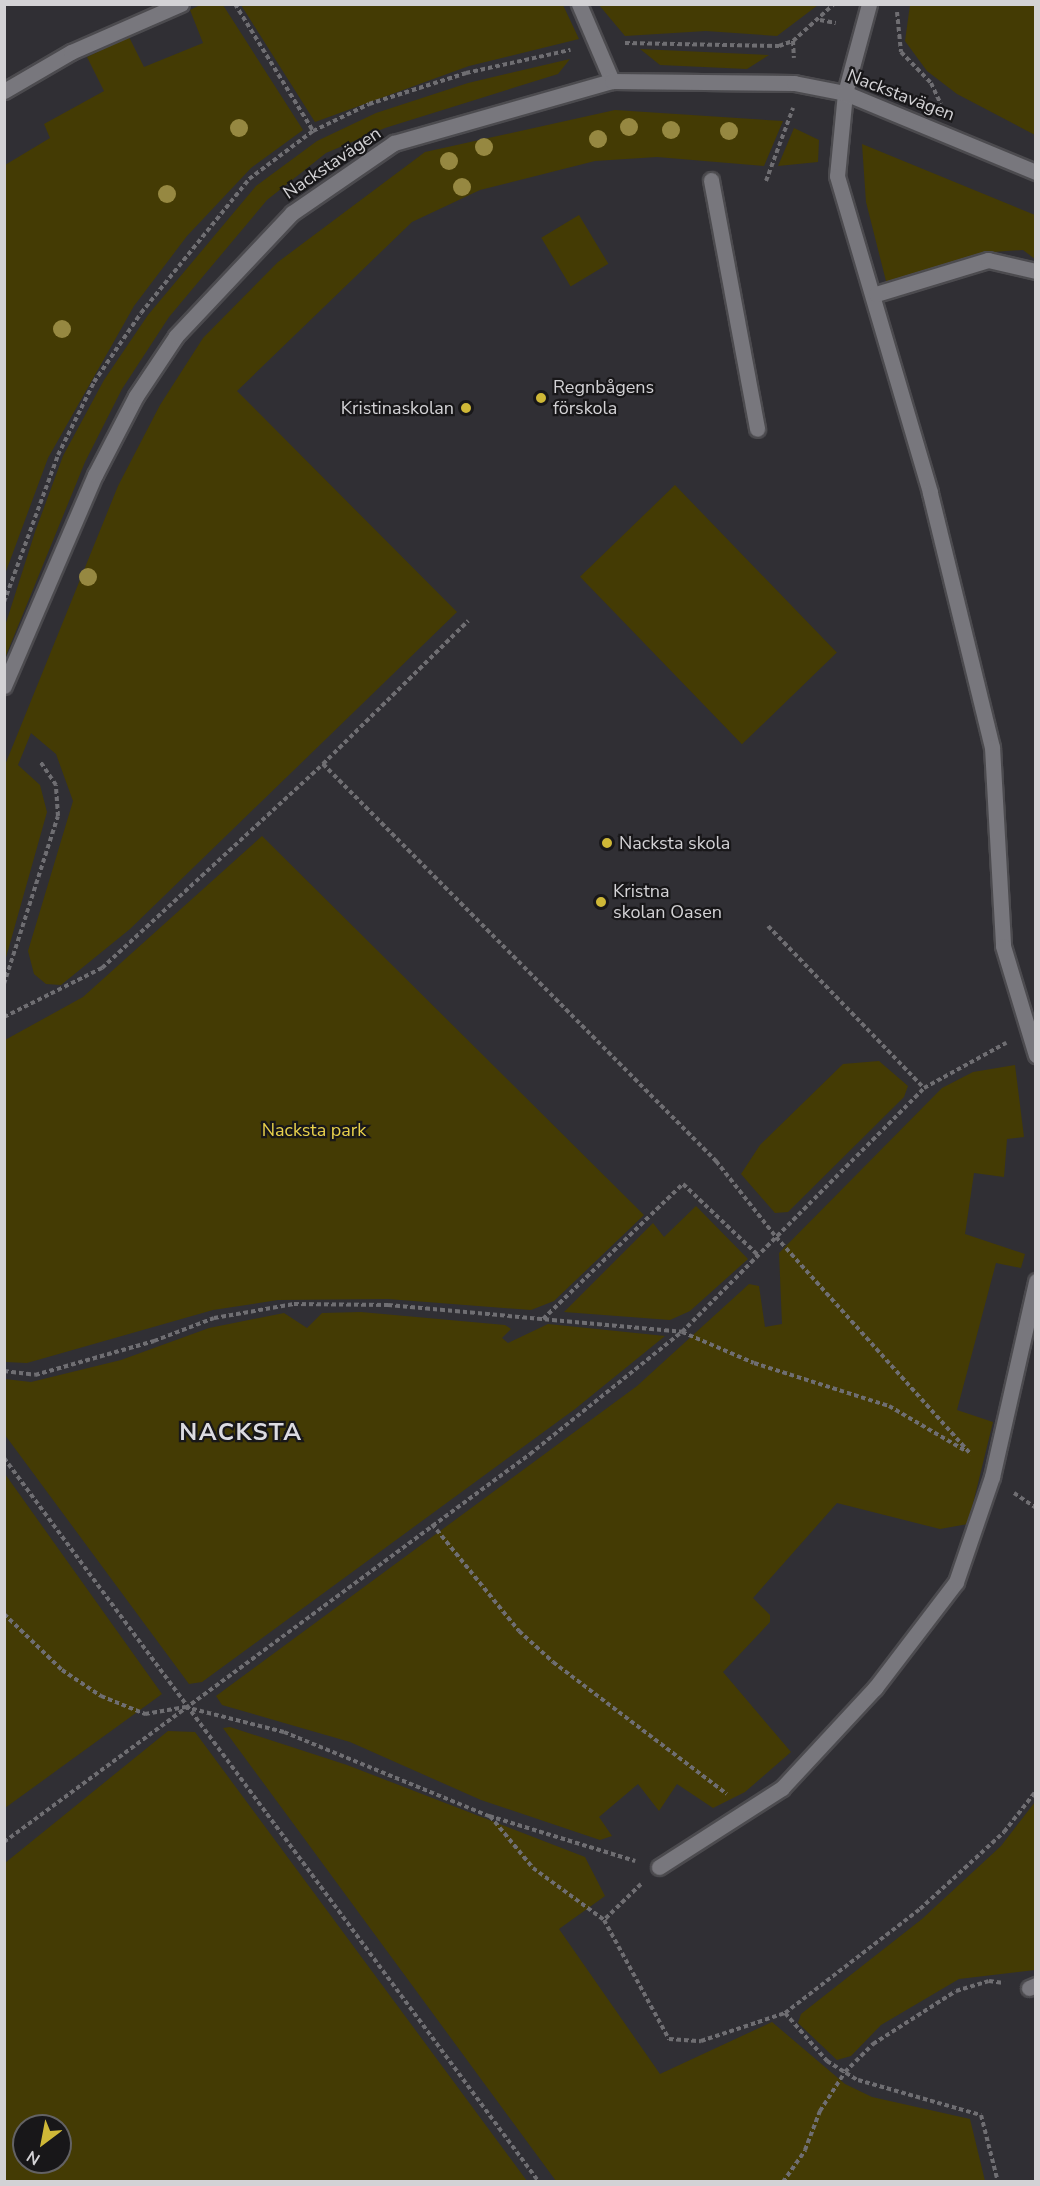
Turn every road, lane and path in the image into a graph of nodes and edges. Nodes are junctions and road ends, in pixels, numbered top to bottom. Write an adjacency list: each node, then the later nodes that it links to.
1 (181, 4): 9 (street)
2 (235, 4): 13 (path)
3 (579, 4): 8 (street)
4 (834, 4): 7 (path)
5 (869, 4): 10 (street)
6 (898, 4): 12 (path)
7 (820, 20)
8 (612, 81): 10 (street, Nackstavägen); 21 (street, Nackstavägen)
9 (4, 91)
10 (845, 93): 12 (street, Nackstavägen); 18 (street)
11 (792, 119): 16 (path)
12 (932, 128): 14 (street, Nackstavägen)
13 (313, 130)
14 (1035, 172)
15 (711, 180): 19 (street)
16 (766, 181)
17 (1035, 271): 18 (street)
18 (876, 294): 27 (street)
19 (757, 429)
20 (468, 621): 23 (path)
21 (4, 686)
22 (40, 761): 25 (path)
23 (323, 765): 26 (path); 30 (path)
24 (768, 926): 29 (path)
25 (4, 984)
26 (4, 1017)
27 (1029, 1033): 28 (street); 29 (path)
28 (1035, 1055)
29 (924, 1088): 30 (path)
30 (776, 1237): 31 (path); 36 (path)
31 (759, 1256): 33 (path); 34 (path)
32 (1035, 1281): 38 (street)
33 (543, 1319): 34 (path); 35 (path)
34 (682, 1332): 36 (path); 39 (path)
35 (4, 1371)
36 (970, 1454): 38 (path)
37 (4, 1458): 41 (path)
38 (992, 1477): 43 (street)
39 (432, 1524): 41 (path); 43 (path)
40 (4, 1614): 41 (path)
41 (185, 1707): 44 (path); 45 (path); 51 (path)
42 (1035, 1791): 49 (path)
43 (749, 1810): 46 (street)
44 (489, 1815): 46 (path); 47 (path)
45 (4, 1842)
46 (659, 1867): 47 (path)
47 (604, 1920): 49 (path)
48 (1032, 1986): 50 (path)
49 (785, 2013): 50 (path)
50 (845, 2072): 52 (path); 53 (path)
51 (539, 2181)
52 (783, 2181)
53 (998, 2181)

